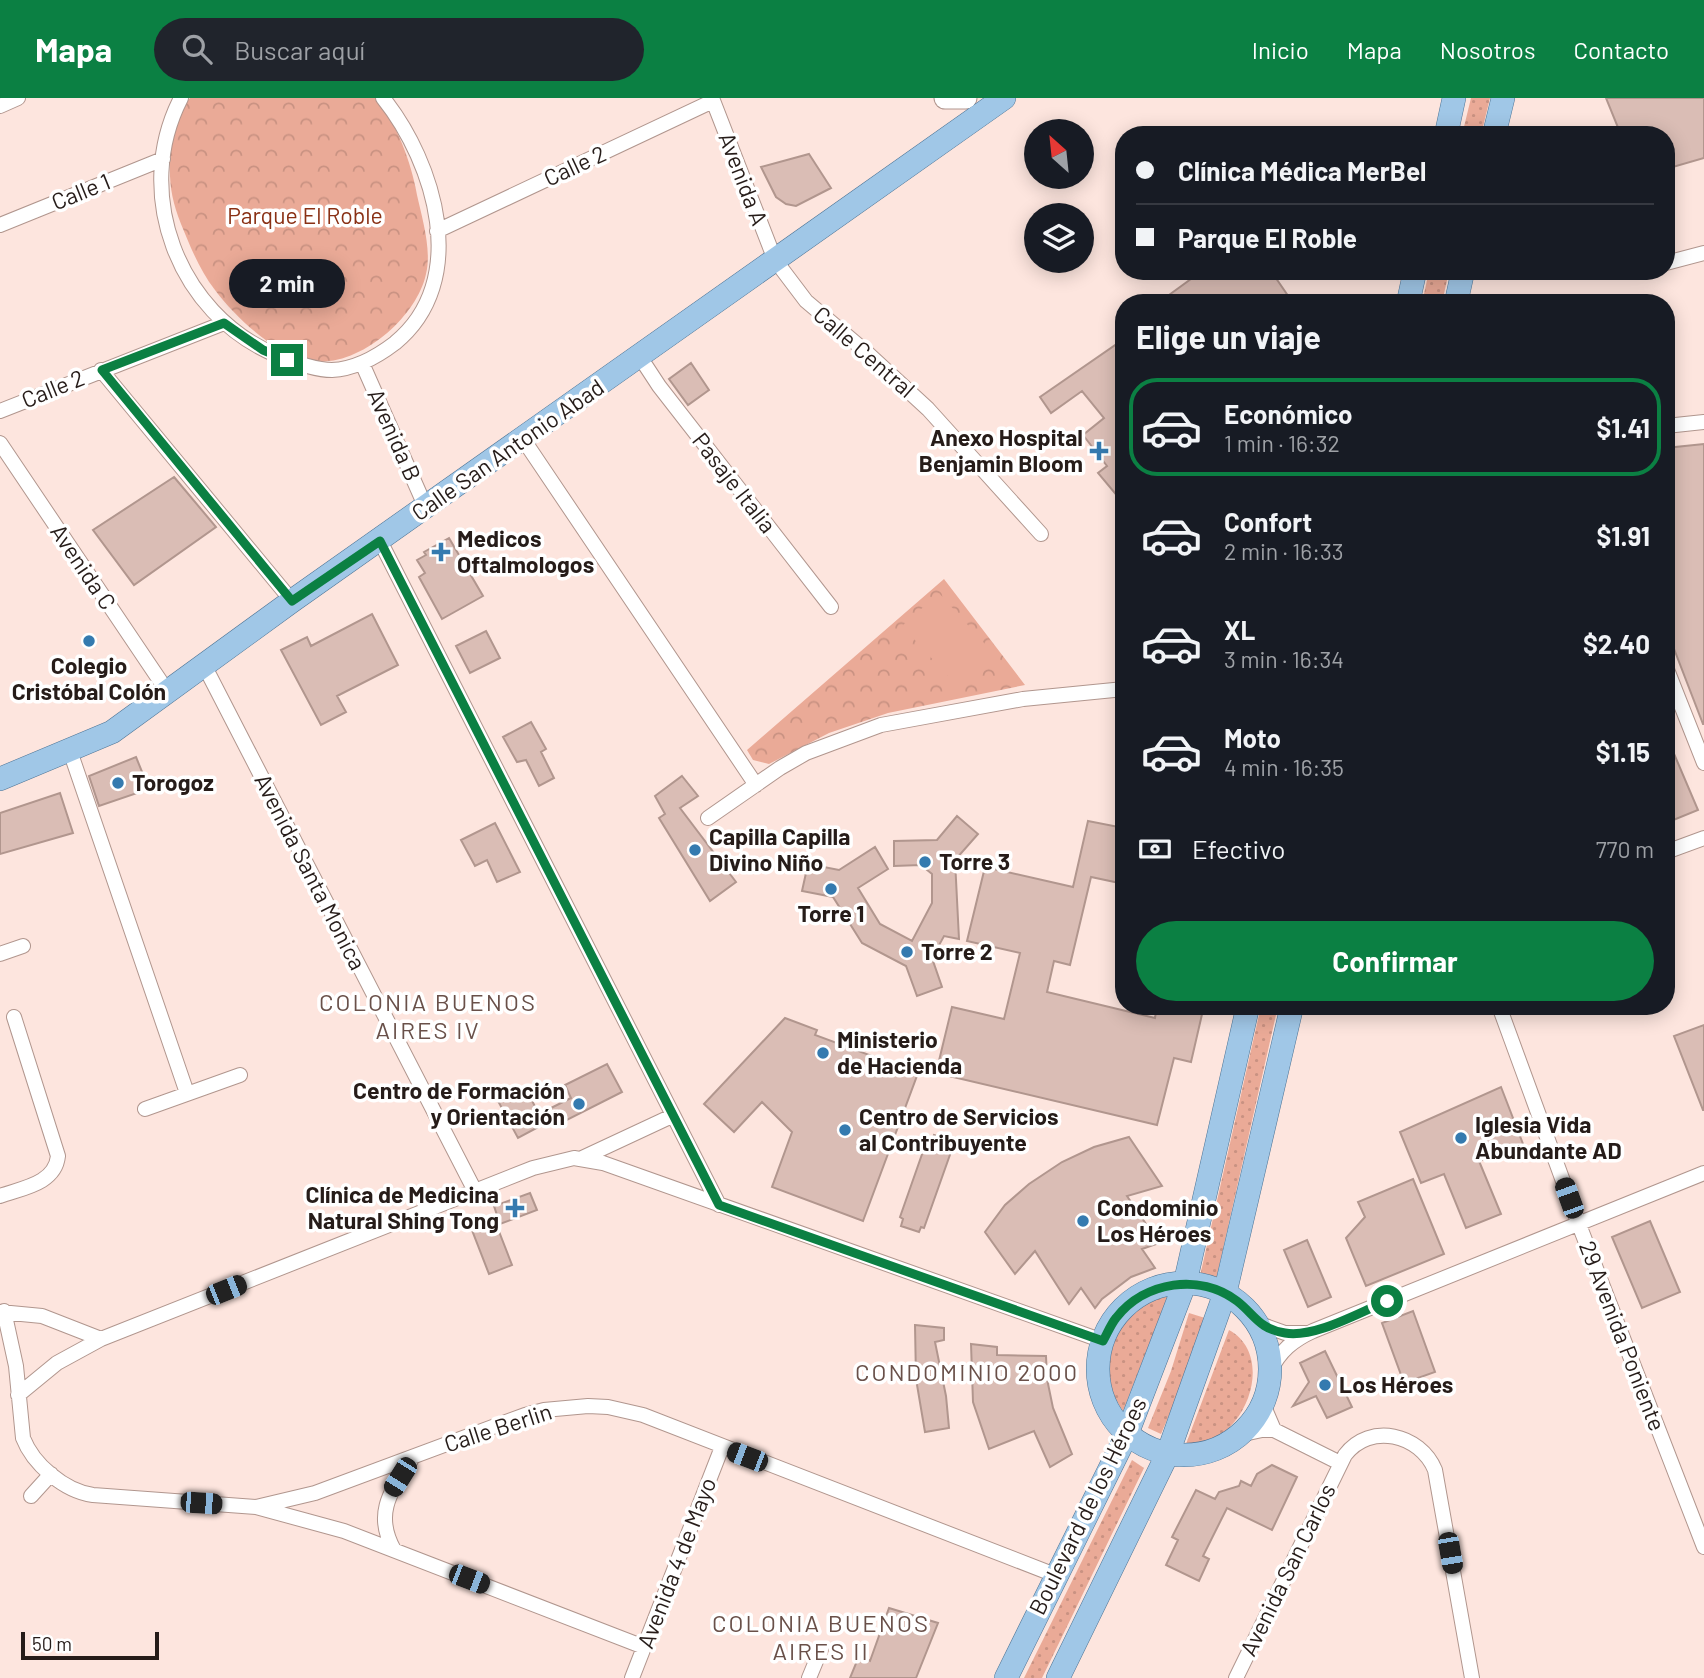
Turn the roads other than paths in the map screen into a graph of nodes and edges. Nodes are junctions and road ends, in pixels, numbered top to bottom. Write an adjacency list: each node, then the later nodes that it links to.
1 (18, 98): 10 (street)
2 (181, 98): 13 (street)
3 (383, 98): 15 (street)
4 (945, 98): 5 (main road)
5 (966, 98)
6 (1004, 98): 17 (main road, Calle San Antonio Abad)
7 (1454, 98): 11 (main road)
8 (1503, 98): 12 (main road)
9 (712, 100): 15 (street, Calle 2); 17 (street, Avenida A)
10 (0, 106)
11 (1448, 126)
12 (1496, 126)
13 (163, 159): 14 (street, Calle 1); 19 (street)
14 (0, 225)
15 (437, 231): 21 (street)
16 (1704, 253): 18 (street)
17 (775, 260): 20 (main road, Calle San Antonio Abad); 29 (street, Calle Central)
18 (1675, 261)
19 (224, 323): 21 (street); 22 (street, Calle 2)
20 (640, 357): 26 (main road, Calle San Antonio Abad); 32 (street, Pasaje Italia)
21 (362, 363): 28 (street, Avenida B)
22 (102, 370): 23 (street, Calle 2); 31 (street)
23 (0, 411)
24 (1704, 422): 25 (street)
25 (1675, 425)
26 (523, 439): 28 (main road, Calle San Antonio Abad); 40 (street)
27 (0, 443): 36 (street, Avenida C)
28 (426, 508): 30 (main road, Calle San Antonio Abad)
29 (1041, 534)
30 (380, 541): 31 (main road, Calle San Antonio Abad); 53 (street)
31 (292, 601): 33 (main road, Calle San Antonio Abad)
32 (831, 607)
33 (204, 665): 36 (main road, Calle San Antonio Abad); 56 (street, Avenida Santa Monica)
34 (1115, 690): 40 (street)
35 (1675, 690): 38 (street)
36 (167, 691): 37 (main road, Calle San Antonio Abad)
37 (70, 751): 39 (main road, Calle San Antonio Abad); 51 (street)
38 (1704, 763)
39 (0, 779)
40 (755, 785): 41 (street)
41 (708, 818)
42 (1704, 838): 43 (street)
43 (1675, 849)
44 (23, 946): 45 (street)
45 (0, 954)
46 (1246, 1015): 60 (main road, Boulevard de los Héroes)
47 (1290, 1015): 61 (main road, Boulevard de los Héroes)
48 (1502, 1015): 59 (street, 29 Avenida Poniente)
49 (14, 1017): 57 (street)
50 (240, 1075): 51 (street)
51 (187, 1093): 52 (street)
52 (145, 1109)
53 (672, 1116): 54 (street); 58 (street)
54 (582, 1158): 56 (street); 58 (street)
55 (1704, 1173): 59 (street)
56 (475, 1191): 65 (street)
57 (0, 1196)
58 (719, 1205): 66 (street)
59 (1578, 1222): 64 (street); 80 (street, 29 Avenida Poniente)
60 (1185, 1283): 61 (main road); 66 (main road); 71 (main road, Boulevard de los Héroes)
61 (1225, 1293): 63 (main road); 74 (main road, Boulevard de los Héroes)
62 (2, 1312): 65 (street); 68 (street)
63 (1257, 1323): 64 (street); 67 (main road)
64 (1313, 1331): 67 (street)
65 (101, 1339): 68 (street)
66 (1103, 1341): 71 (main road)
67 (1270, 1371): 69 (main road)
68 (18, 1395): 77 (street)
69 (1265, 1398): 70 (street); 72 (main road)
70 (1274, 1430): 72 (street); 76 (street)
71 (1127, 1434): 74 (main road); 82 (main road, Boulevard de los Héroes)
72 (1239, 1435): 74 (main road)
73 (722, 1447): 75 (street, Calle Berlin); 82 (street, Calle Berlin); 83 (street, Avenida 4 de Mayo)
74 (1168, 1453): 88 (main road, Boulevard de los Héroes)
75 (413, 1457): 79 (street, Calle Berlin); 81 (street)
76 (1340, 1463): 89 (street, Avenida San Carlos); 90 (street)
77 (51, 1474): 78 (street); 79 (street)
78 (31, 1496)
79 (256, 1507): 81 (street)
80 (1704, 1547)
81 (394, 1550): 83 (street)
82 (1055, 1575): 87 (main road, Boulevard de los Héroes)
83 (644, 1647): 85 (street, Avenida 4 de Mayo)
84 (821, 1649): 86 (street)
85 (632, 1678)
86 (809, 1678)
87 (1006, 1678)
88 (1058, 1678)
89 (1236, 1678)
90 (1472, 1678)

